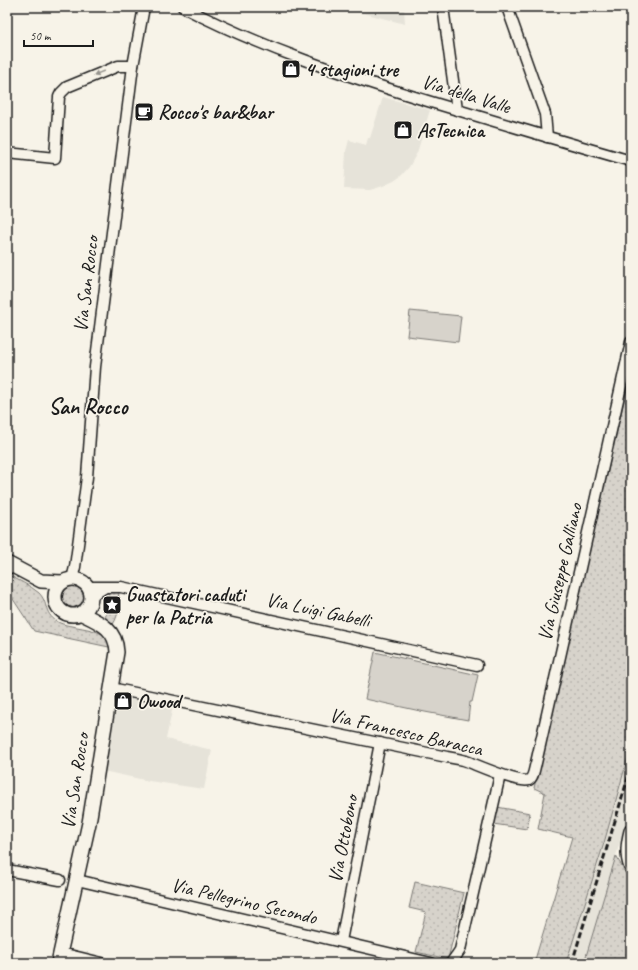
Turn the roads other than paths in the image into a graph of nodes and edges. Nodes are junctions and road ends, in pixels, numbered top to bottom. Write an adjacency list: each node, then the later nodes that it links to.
1 (144, 7): 5 (street, Via San Rocco)
2 (183, 7): 6 (street, Via della Valle)
3 (443, 7): 6 (street)
4 (507, 7): 7 (street)
5 (133, 66): 8 (street, one-way to 8); 12 (street, Via San Rocco)
6 (457, 110): 7 (street, Via della Valle)
7 (548, 137): 9 (street, Via della Valle)
8 (7, 153)
9 (631, 161)
10 (631, 342): 19 (street, Via Giuseppe Galliano)
11 (7, 563): 13 (street)
12 (72, 576): 13 (street); 14 (street); 15 (street)
13 (41, 581): 14 (street)
14 (55, 599): 15 (street)
15 (87, 601): 16 (street, Via Luigi Gabelli); 17 (street, Via San Rocco)
16 (477, 665)
17 (111, 688): 18 (street, Via Francesco Baracca); 24 (street, Via San Rocco)
18 (380, 743): 19 (street, Via Francesco Baracca); 25 (street, Via Ottobono)
19 (500, 775): 30 (street, Via Francesco Baracca)
20 (631, 831): 21 (street)
21 (631, 867)
22 (7, 870): 23 (street)
23 (60, 880)
24 (77, 880): 25 (street, Via Pellegrino Secondo); 26 (street, Via San Rocco)
25 (340, 941): 27 (street, Via Pellegrino Secondo)
26 (60, 958): 28 (street, Via San Rocco)
27 (404, 959): 29 (street, Via Pellegrino Secondo)
28 (102, 963)
29 (431, 963)
30 (451, 963)

